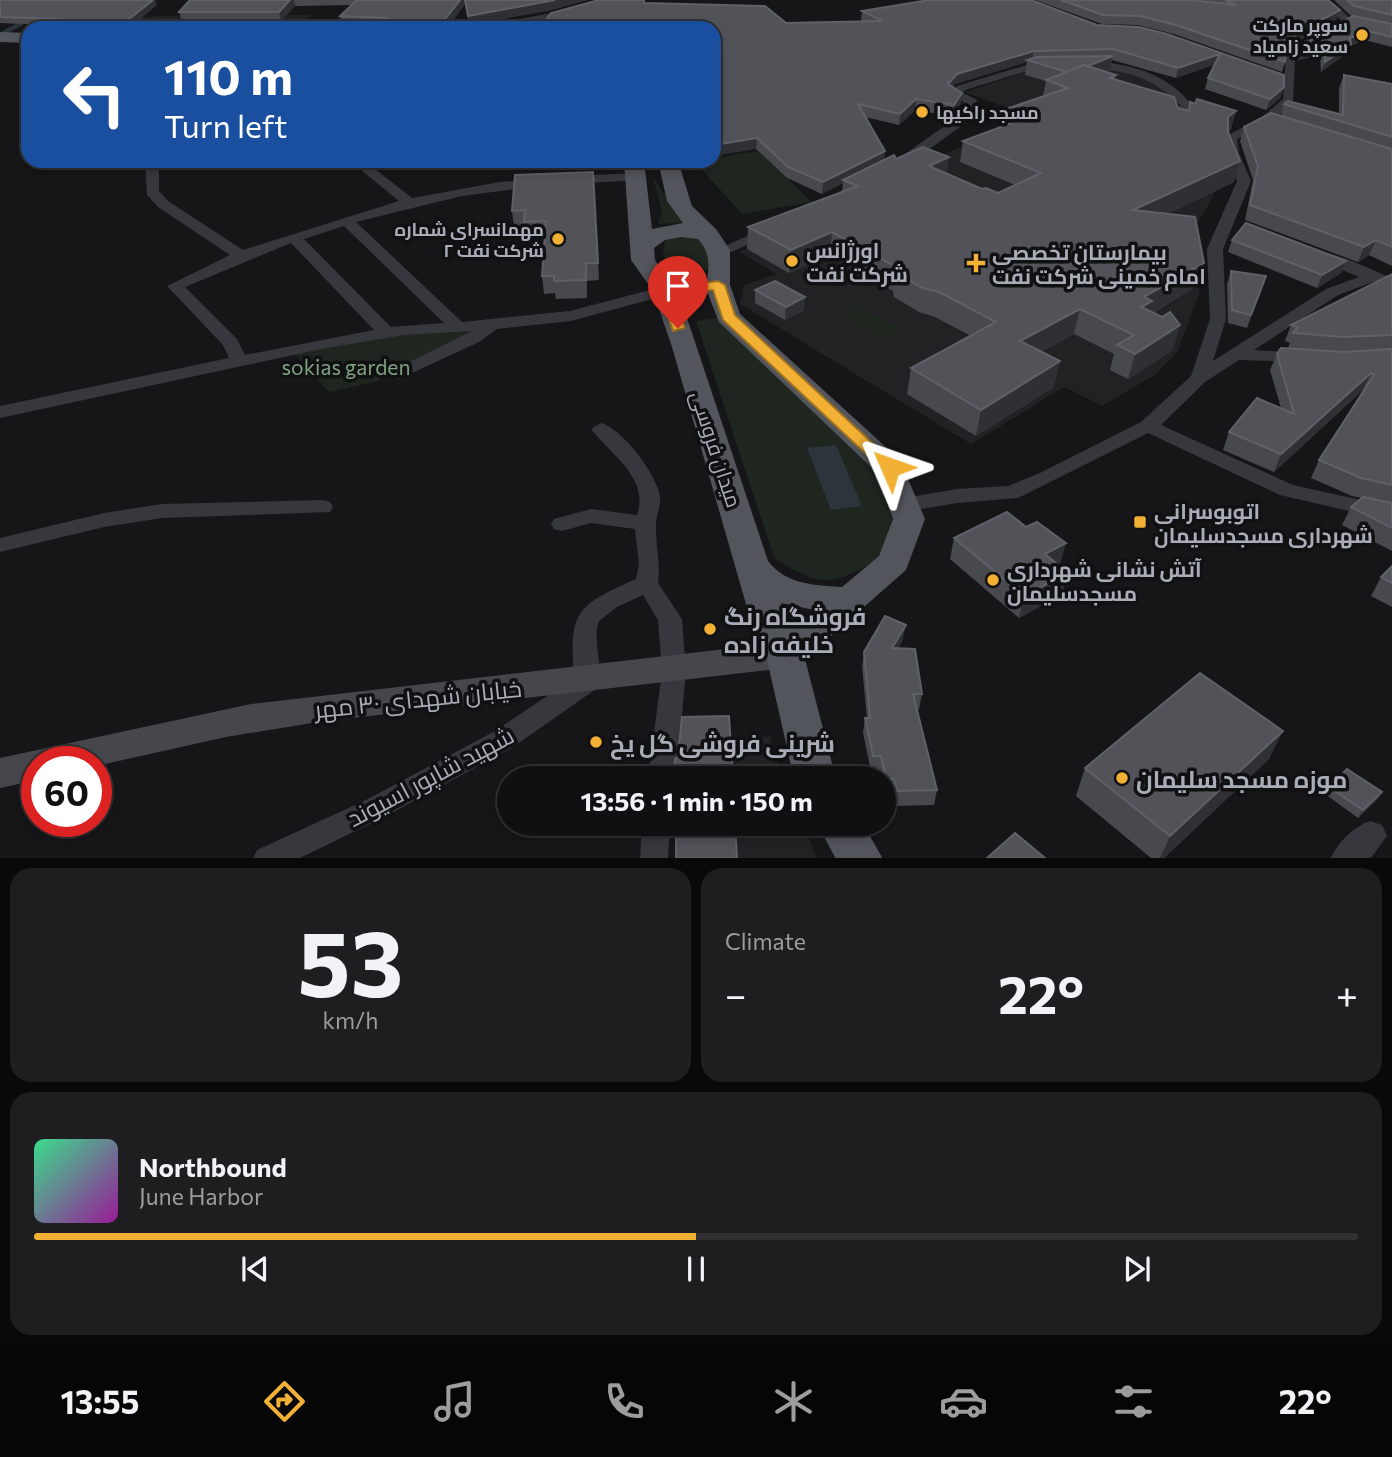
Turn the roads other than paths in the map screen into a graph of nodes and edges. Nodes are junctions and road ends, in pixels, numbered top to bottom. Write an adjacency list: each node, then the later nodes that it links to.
1 (606, 0): 3 (street)
2 (1324, 0): 29 (street)
3 (520, 21)
4 (1179, 126): 5 (street)
5 (897, 165)
6 (152, 168): 17 (street)
7 (366, 168): 10 (street)
8 (670, 168): 14 (main road)
9 (634, 169): 10 (street); 15 (main road)
10 (411, 204): 11 (street)
11 (347, 221): 13 (street); 23 (street)
12 (780, 225): 14 (street)
13 (294, 236): 17 (street); 24 (street)
14 (714, 242): 15 (main road); 20 (main road)
15 (642, 246): 21 (main road)
16 (1304, 250): 18 (street)
17 (241, 256): 27 (street)
18 (1375, 276): 19 (street); 25 (street)
19 (1392, 284)
20 (718, 285): 21 (main road); 33 (main road)
21 (665, 291): 22 (street); 39 (main road, میدان فروسی)
22 (492, 326): 23 (street); 28 (street)
23 (458, 327): 24 (street)
24 (387, 333): 27 (street)
25 (1229, 356): 26 (street); 29 (street)
26 (1325, 360)
27 (240, 362): 30 (street)
28 (399, 374)
29 (1199, 378): 31 (street)
30 (0, 412)
31 (1148, 426): 33 (street); 35 (street)
32 (601, 429): 36 (street)
33 (904, 505): 41 (main road)
34 (323, 507): 38 (street)
35 (1392, 514)
36 (645, 523): 37 (street); 40 (street)
37 (562, 524)
38 (0, 545)
39 (755, 569): 41 (main road); 42 (main road, میدان فروسی)
40 (647, 583): 43 (street); 44 (street)
41 (849, 600): 42 (main road)
42 (785, 654): 43 (main road, خیابان شهدای ۳۰ مهر); 47 (main road, میدان فروسی)
43 (674, 672): 44 (main road, خیابان شهدای ۳۰ مهر); 46 (street)
44 (587, 682): 45 (main road, خیابان شهدای ۳۰ مهر); 52 (street, شهید شاپور اسیوند)
45 (112, 749)
46 (663, 766)
47 (812, 766)
48 (21, 768): 49 (main road)
49 (0, 773)
50 (655, 836): 53 (street)
51 (847, 836): 54 (main road)
52 (269, 858)
53 (654, 858)
54 (860, 858)

